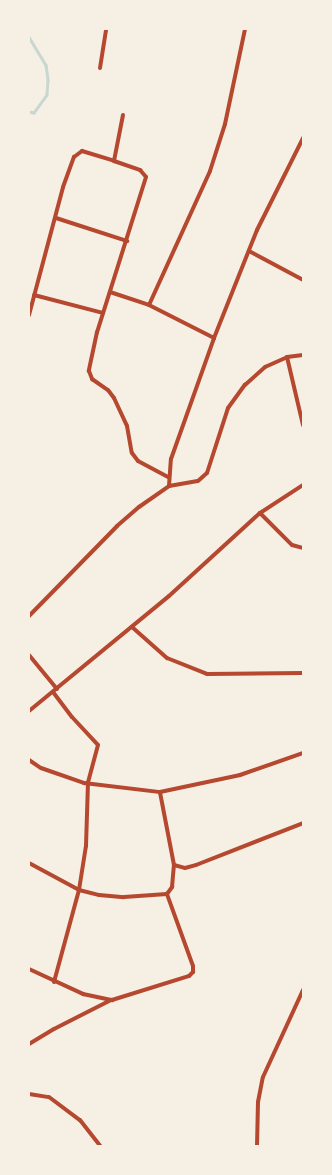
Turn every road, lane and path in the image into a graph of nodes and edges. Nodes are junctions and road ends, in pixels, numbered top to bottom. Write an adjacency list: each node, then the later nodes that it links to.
1 (106, 29): 3 (street)
2 (245, 29): 13 (street)
3 (100, 68)
4 (123, 115): 6 (street)
5 (303, 138): 9 (street)
6 (114, 161): 7 (street); 8 (street)
7 (56, 218): 8 (street); 12 (street)
8 (127, 242): 11 (street)
9 (249, 251): 10 (street); 16 (street)
10 (303, 280)
11 (110, 292): 13 (street); 14 (street)
12 (34, 295): 14 (street); 15 (street)
13 (149, 305): 16 (street)
14 (103, 313): 20 (street)
15 (29, 314)
16 (214, 338): 20 (street)
17 (303, 355): 18 (street)
18 (287, 357): 19 (street); 22 (street)
19 (303, 425)
20 (168, 477): 22 (street)
21 (303, 485): 23 (street)
22 (169, 486): 25 (street)
23 (260, 513): 24 (street); 26 (street)
24 (303, 548)
25 (29, 616)
26 (132, 626): 28 (street); 29 (street)
27 (29, 655): 29 (street)
28 (303, 673)
29 (55, 690): 30 (street); 33 (street)
30 (29, 711)
31 (303, 753): 34 (street)
32 (29, 760): 33 (street)
33 (88, 783): 34 (street); 38 (street)
34 (160, 792): 37 (street)
35 (303, 823): 37 (street)
36 (29, 862): 38 (street)
37 (174, 865): 39 (street)
38 (80, 890): 39 (street); 41 (street)
39 (167, 894): 43 (street)
40 (29, 969): 41 (street)
41 (54, 982): 43 (street)
42 (303, 990): 47 (street)
43 (112, 1000): 44 (street)
44 (29, 1044)
45 (29, 1094): 46 (street)
46 (100, 1146)
47 (257, 1146)

